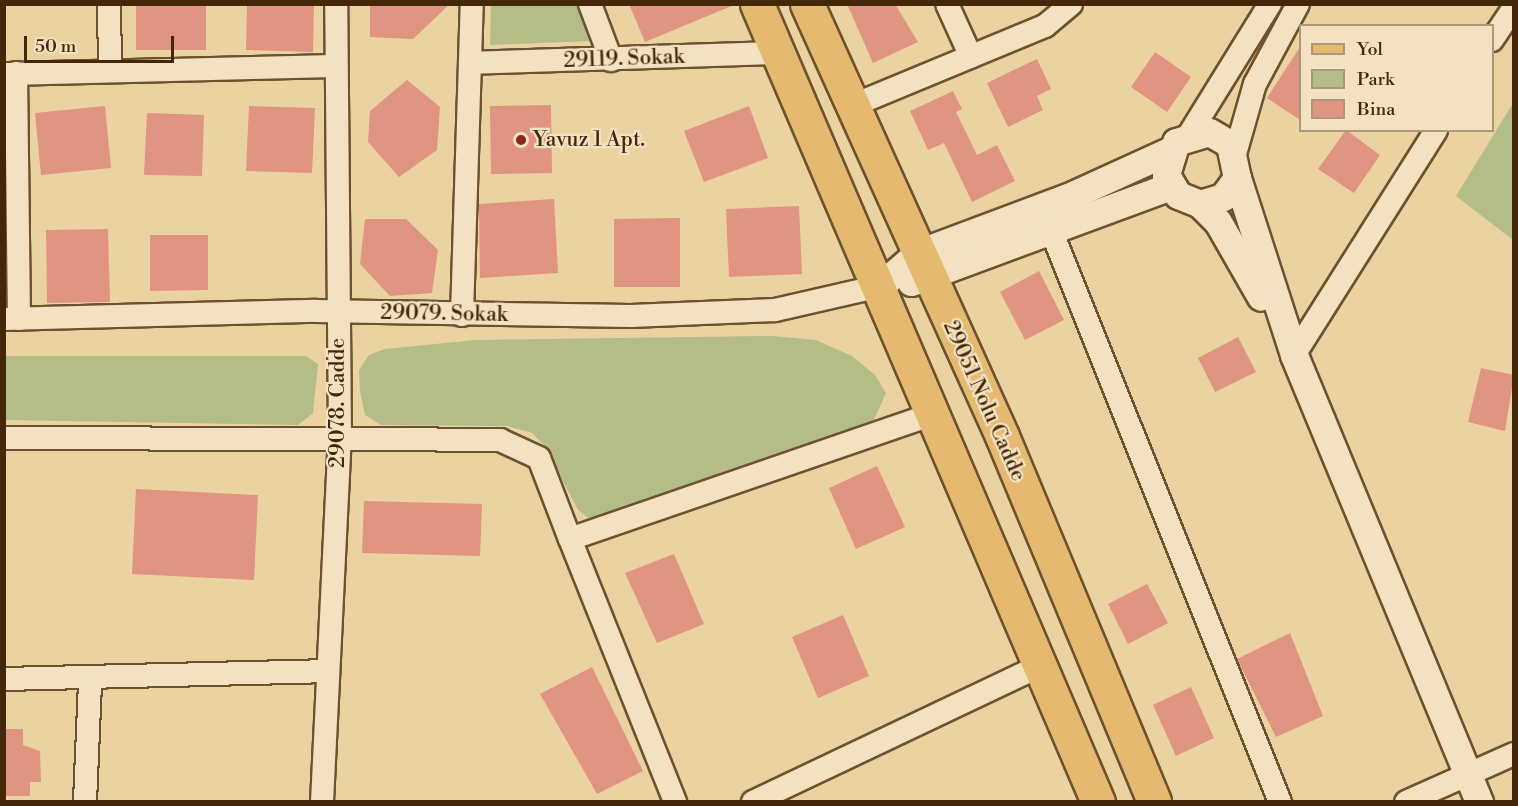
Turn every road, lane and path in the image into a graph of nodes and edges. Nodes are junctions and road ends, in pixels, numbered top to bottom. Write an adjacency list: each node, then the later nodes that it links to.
1 (109, 4): 18 (street)
2 (336, 4): 17 (street, 29078. Cadde)
3 (472, 4): 16 (street)
4 (590, 4): 15 (street)
5 (757, 4): 13 (main road)
6 (807, 4): 20 (main road, 29051 Nolu Cadde)
7 (947, 4): 14 (street)
8 (1071, 4): 14 (street)
9 (1270, 4): 22 (street)
10 (1298, 4): 24 (street)
11 (1514, 7): 12 (street)
12 (1494, 37)
13 (779, 52): 15 (street, 29119. Sokak); 29 (main road)
14 (971, 57): 20 (street)
15 (611, 60): 16 (street, 29119. Sokak)
16 (470, 63): 31 (street)
17 (333, 66): 18 (street); 30 (street, 29078. Cadde)
18 (110, 71): 19 (street)
19 (10, 73): 32 (street)
20 (854, 105): 28 (main road, 29051 Nolu Cadde)
21 (1435, 132): 33 (street)
22 (1190, 134): 23 (street); 24 (street)
23 (1169, 151): 25 (street); 28 (street)
24 (1236, 166): 26 (street); 33 (street)
25 (1170, 186): 26 (street); 27 (street)
26 (1200, 204): 33 (street)
27 (1051, 230): 28 (street); 50 (street)
28 (923, 266): 29 (street); 49 (main road, 29051 Nolu Cadde)
29 (880, 286): 31 (street, 29079. Sokak); 34 (main road)
30 (339, 311): 31 (street, 29079. Sokak); 32 (street, 29079. Sokak); 35 (street, 29078. Cadde)
31 (462, 315)
32 (12, 319)
33 (1294, 355): 43 (street)
34 (936, 413): 37 (street); 38 (main road)
35 (340, 436): 36 (street); 37 (street); 39 (street, 29078. Cadde)
36 (4, 438)
37 (570, 539): 46 (street)
38 (1041, 665): 47 (street); 48 (main road)
39 (327, 671): 41 (street); 45 (street, 29078. Cadde)
40 (4, 679): 41 (street)
41 (90, 681): 44 (street)
42 (1514, 754): 43 (street)
43 (1469, 777): 51 (street); 52 (street)
44 (85, 801)
45 (322, 801)
46 (675, 801)
47 (753, 801)
48 (1098, 801)
49 (1154, 801)
50 (1280, 801)
51 (1406, 801)
52 (1479, 801)

